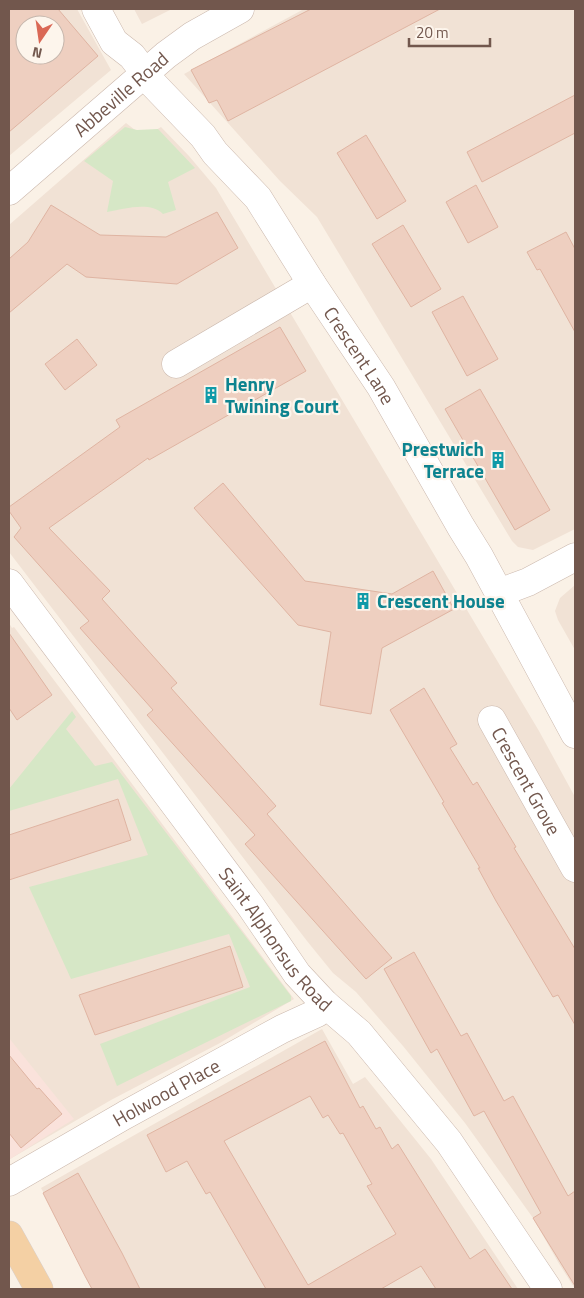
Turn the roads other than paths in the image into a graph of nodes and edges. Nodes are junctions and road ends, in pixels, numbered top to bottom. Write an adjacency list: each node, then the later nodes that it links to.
1 (96, 9): 3 (street, Crescent Lane)
2 (240, 9): 3 (street, Abbeville Road)
3 (145, 74): 4 (street, Abbeville Road); 5 (street, Crescent Lane)
4 (9, 191)
5 (312, 284): 6 (street); 9 (street, Crescent Lane)
6 (176, 364)
7 (575, 557): 9 (street)
8 (9, 583): 13 (street, Saint Alphonsus Road)
9 (499, 594): 11 (street, Crescent Lane)
10 (492, 720): 12 (street, Crescent Grove)
11 (575, 734)
12 (575, 868)
13 (325, 1004): 14 (street, Holwood Place); 17 (street, Saint Alphonsus Road)
14 (9, 1182)
15 (9, 1235): 16 (main road)
16 (38, 1289)
17 (548, 1289)

